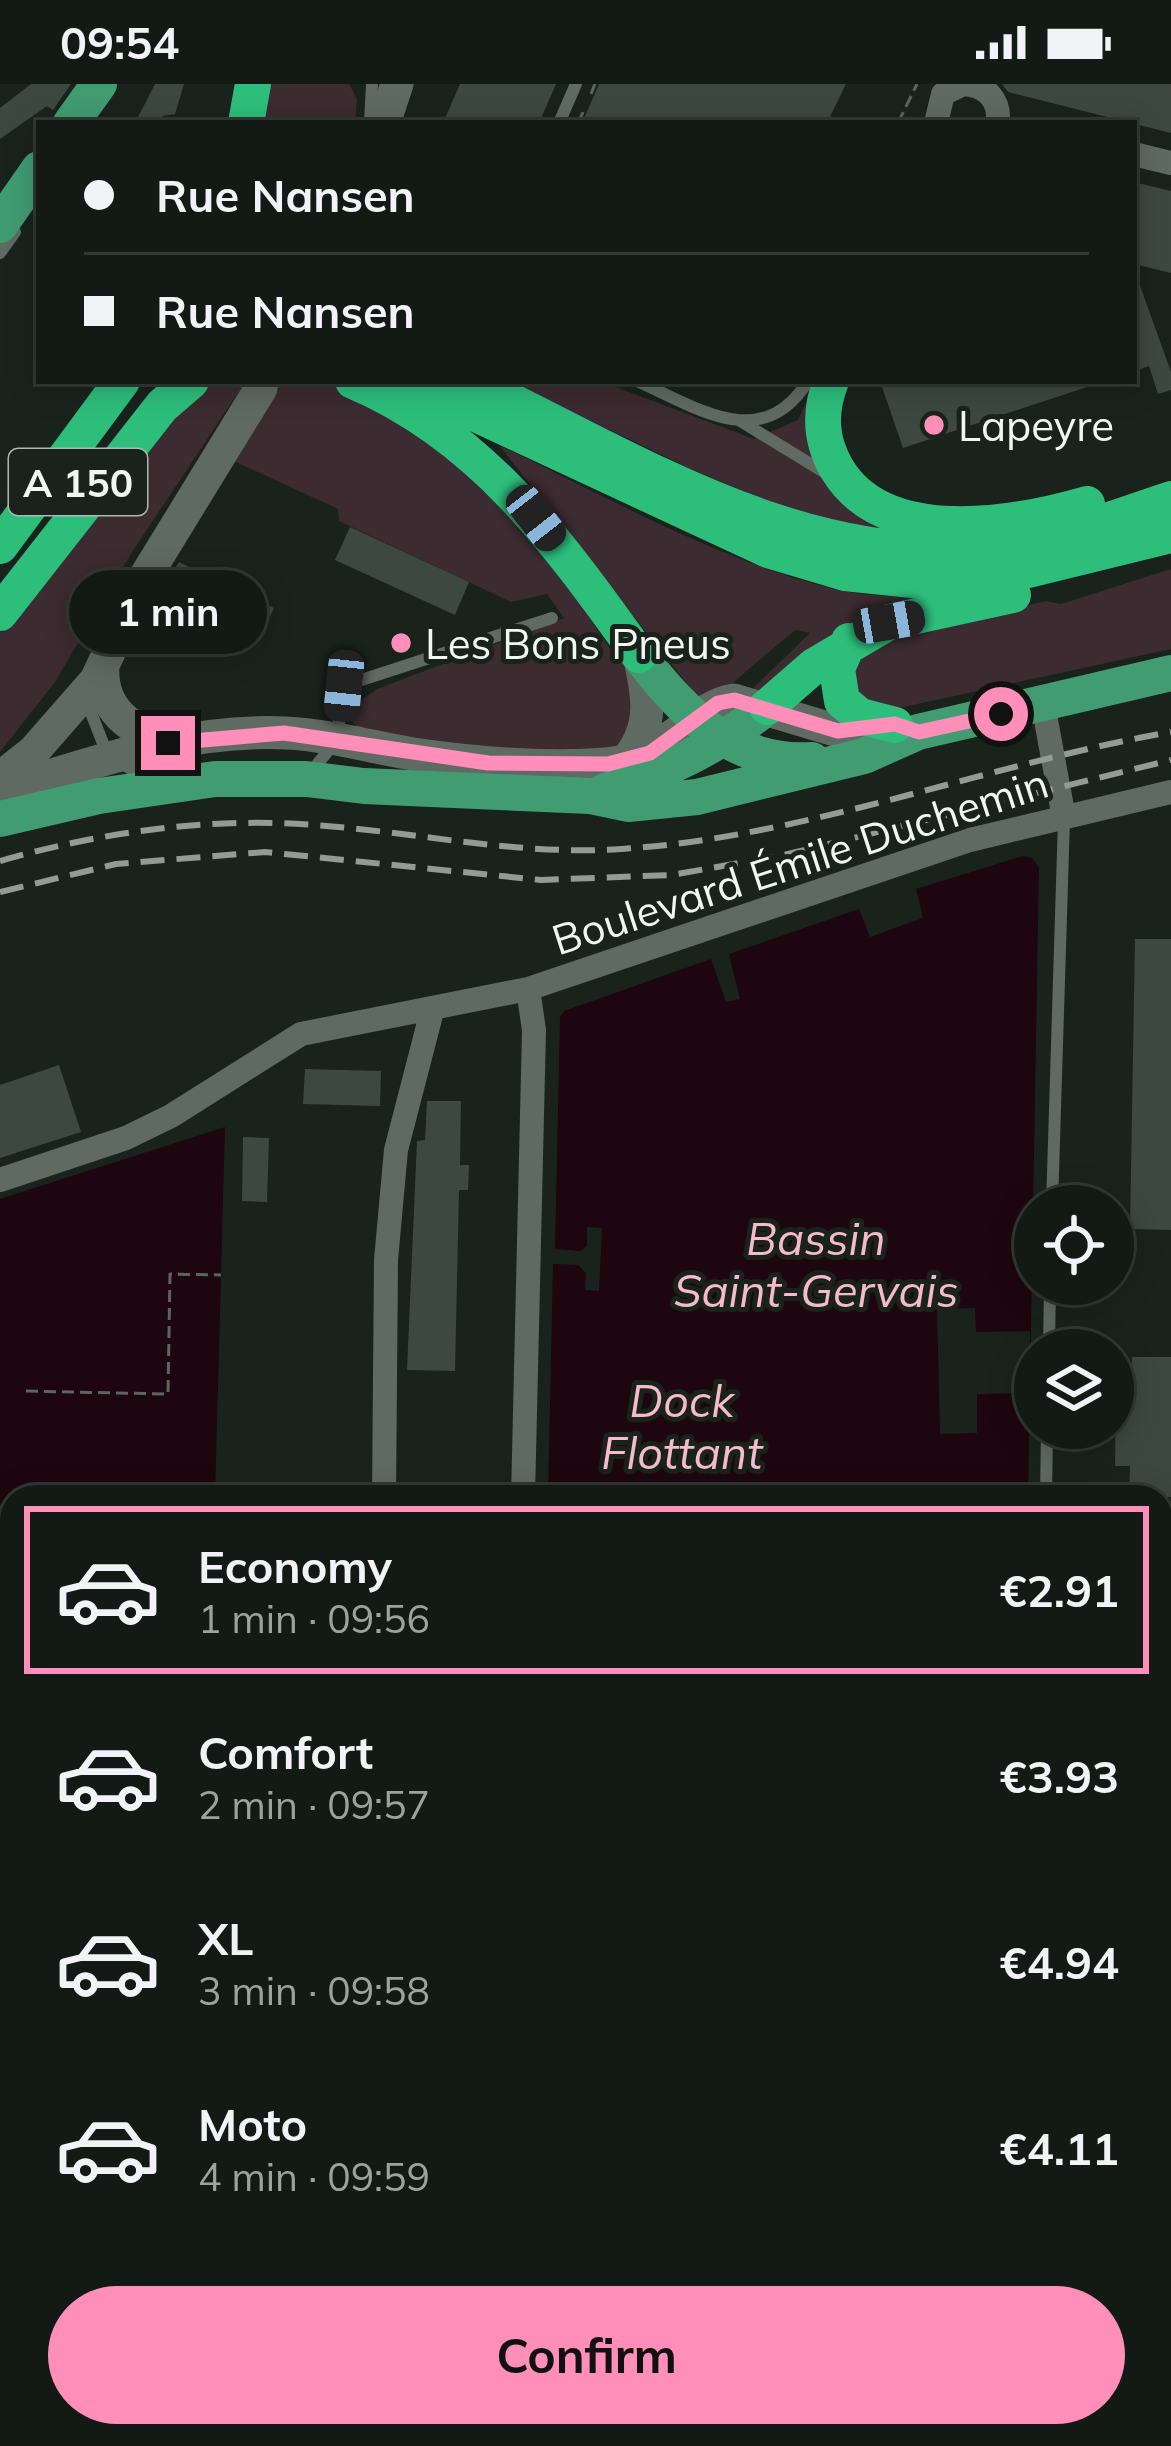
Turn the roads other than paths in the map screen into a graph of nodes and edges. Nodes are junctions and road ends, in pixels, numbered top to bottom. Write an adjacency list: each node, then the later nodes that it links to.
1 (99, 84): 8 (main road)
2 (116, 84): 9 (lane)
3 (254, 84): 10 (highway)
4 (372, 84): 11 (lane)
5 (397, 84): 12 (main road)
6 (576, 84): 13 (lane)
7 (974, 84): 14 (street); 15 (street)
8 (73, 120)
9 (91, 120)
10 (247, 120)
11 (370, 120)
12 (385, 120)
13 (560, 120)
14 (937, 120)
15 (1000, 120)
16 (1137, 155): 17 (street)
17 (1171, 163)
18 (36, 173): 20 (main road)
19 (36, 200): 21 (lane)
20 (0, 225)
21 (0, 253)
22 (100, 384): 37 (highway, A 150)
23 (120, 384): 39 (highway)
24 (155, 384): 40 (highway, A 150)
25 (188, 384): 41 (highway)
26 (359, 384): 44 (highway)
27 (411, 384): 38 (highway)
28 (477, 384): 36 (highway)
29 (644, 384): 33 (lane)
30 (806, 384): 33 (lane)
31 (830, 384): 35 (highway)
32 (261, 388): 46 (main road)
33 (737, 419): 35 (lane)
34 (1171, 479): 35 (highway)
35 (853, 490)
36 (1171, 499)
37 (0, 529)
38 (1155, 540): 43 (highway)
39 (0, 546)
40 (0, 585)
41 (0, 613)
42 (552, 617): 51 (lane)
43 (849, 641): 48 (highway); 49 (highway)
44 (639, 655): 50 (main road); 55 (main road)
45 (1171, 673): 47 (main road)
46 (94, 679): 52 (main road); 53 (lane); 56 (main road)
47 (1043, 704): 49 (main road); 62 (street)
48 (767, 707): 49 (main road); 50 (main road)
49 (907, 728): 54 (main road)
50 (710, 730): 54 (main road); 55 (main road); 61 (main road)
51 (337, 740): 52 (main road); 55 (main road); 57 (lane)
52 (168, 743): 53 (main road)
53 (108, 756): 58 (lane); 59 (main road)
54 (864, 756): 61 (main road)
55 (626, 760)
56 (0, 778)
57 (306, 779): 58 (main road); 61 (main road)
58 (166, 784): 63 (main road)
59 (0, 791)
60 (1171, 792): 62 (street, Boulevard Émile Duchemin)
61 (590, 796)
62 (1064, 818): 64 (street, Boulevard Émile Duchemin); 67 (lane)
63 (0, 819)
64 (528, 988): 65 (street); 70 (street, Boulevard Émile Duchemin)
65 (431, 1011): 66 (street); 69 (street)
66 (0, 1180)
67 (1053, 1185)
68 (1047, 1449): 71 (lane)
69 (384, 1485)
70 (523, 1485)
71 (1046, 1485)

